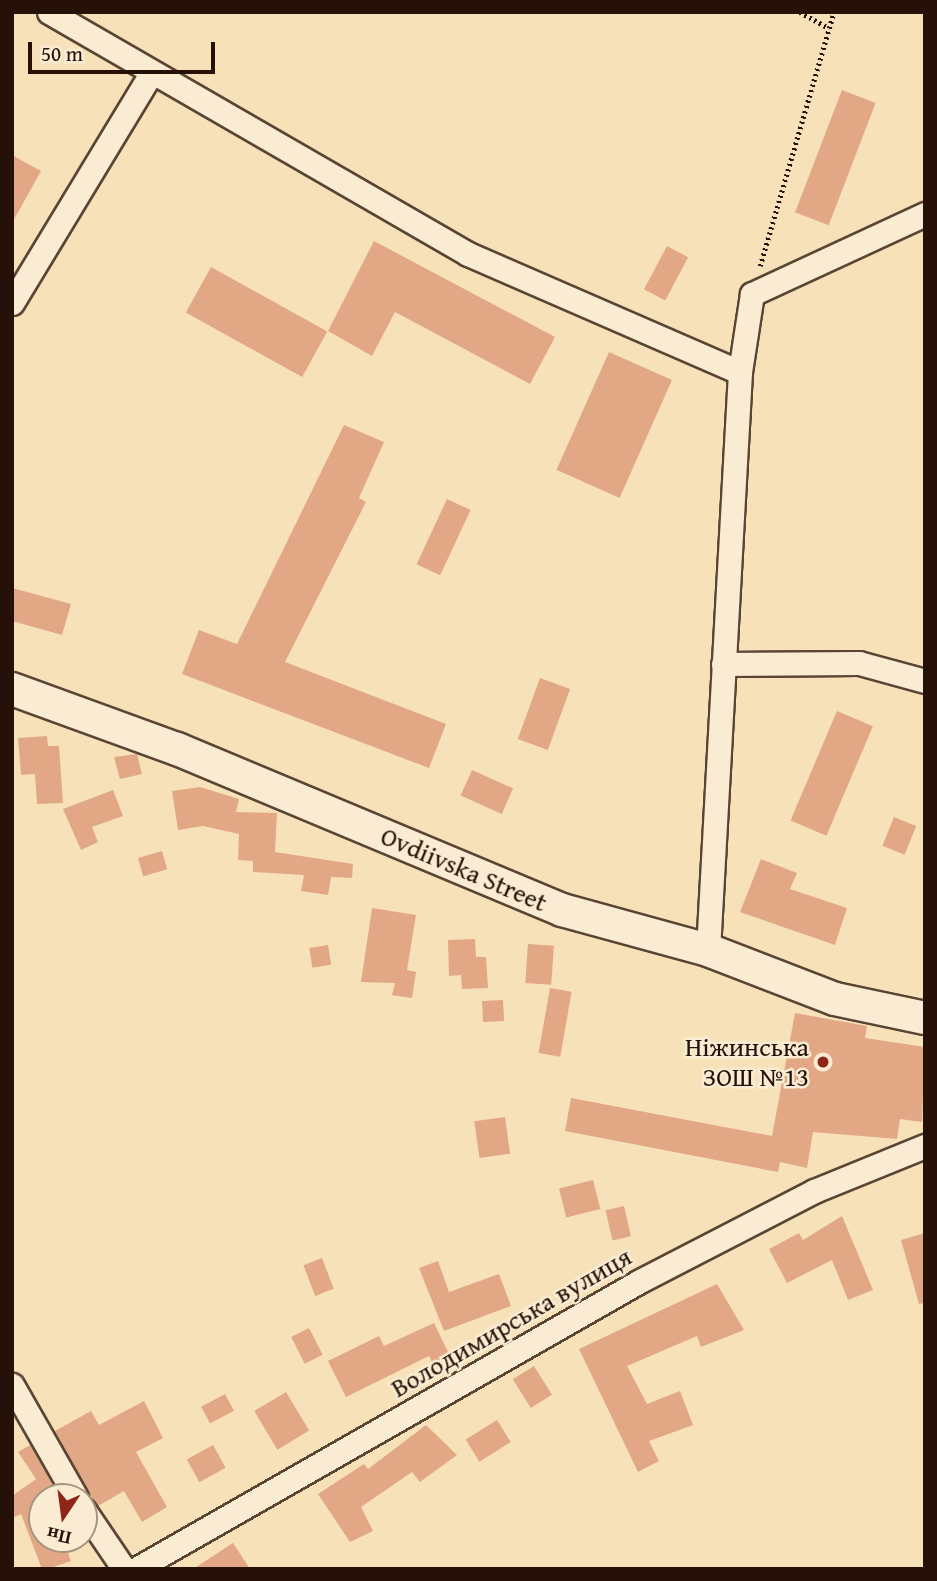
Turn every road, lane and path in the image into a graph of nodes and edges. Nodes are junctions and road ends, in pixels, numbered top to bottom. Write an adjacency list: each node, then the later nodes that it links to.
1 (49, 12): 5 (street)
2 (800, 12): 4 (path)
3 (834, 12): 4 (path)
4 (829, 28): 7 (path)
5 (150, 75): 8 (street); 9 (street)
6 (925, 214): 7 (street)
7 (752, 294): 9 (street)
8 (12, 303)
9 (740, 372): 10 (street)
10 (723, 664): 11 (street); 13 (street)
11 (920, 680)
12 (12, 689): 13 (main road, Ovdiivska Street)
13 (708, 950): 14 (main road, Ovdiivska Street)
14 (925, 1018)
15 (925, 1146): 20 (street, Володимирська вулиця)
16 (12, 1385): 17 (street)
17 (68, 1483)
18 (98, 1531): 19 (street)
19 (124, 1569)
20 (136, 1569)

